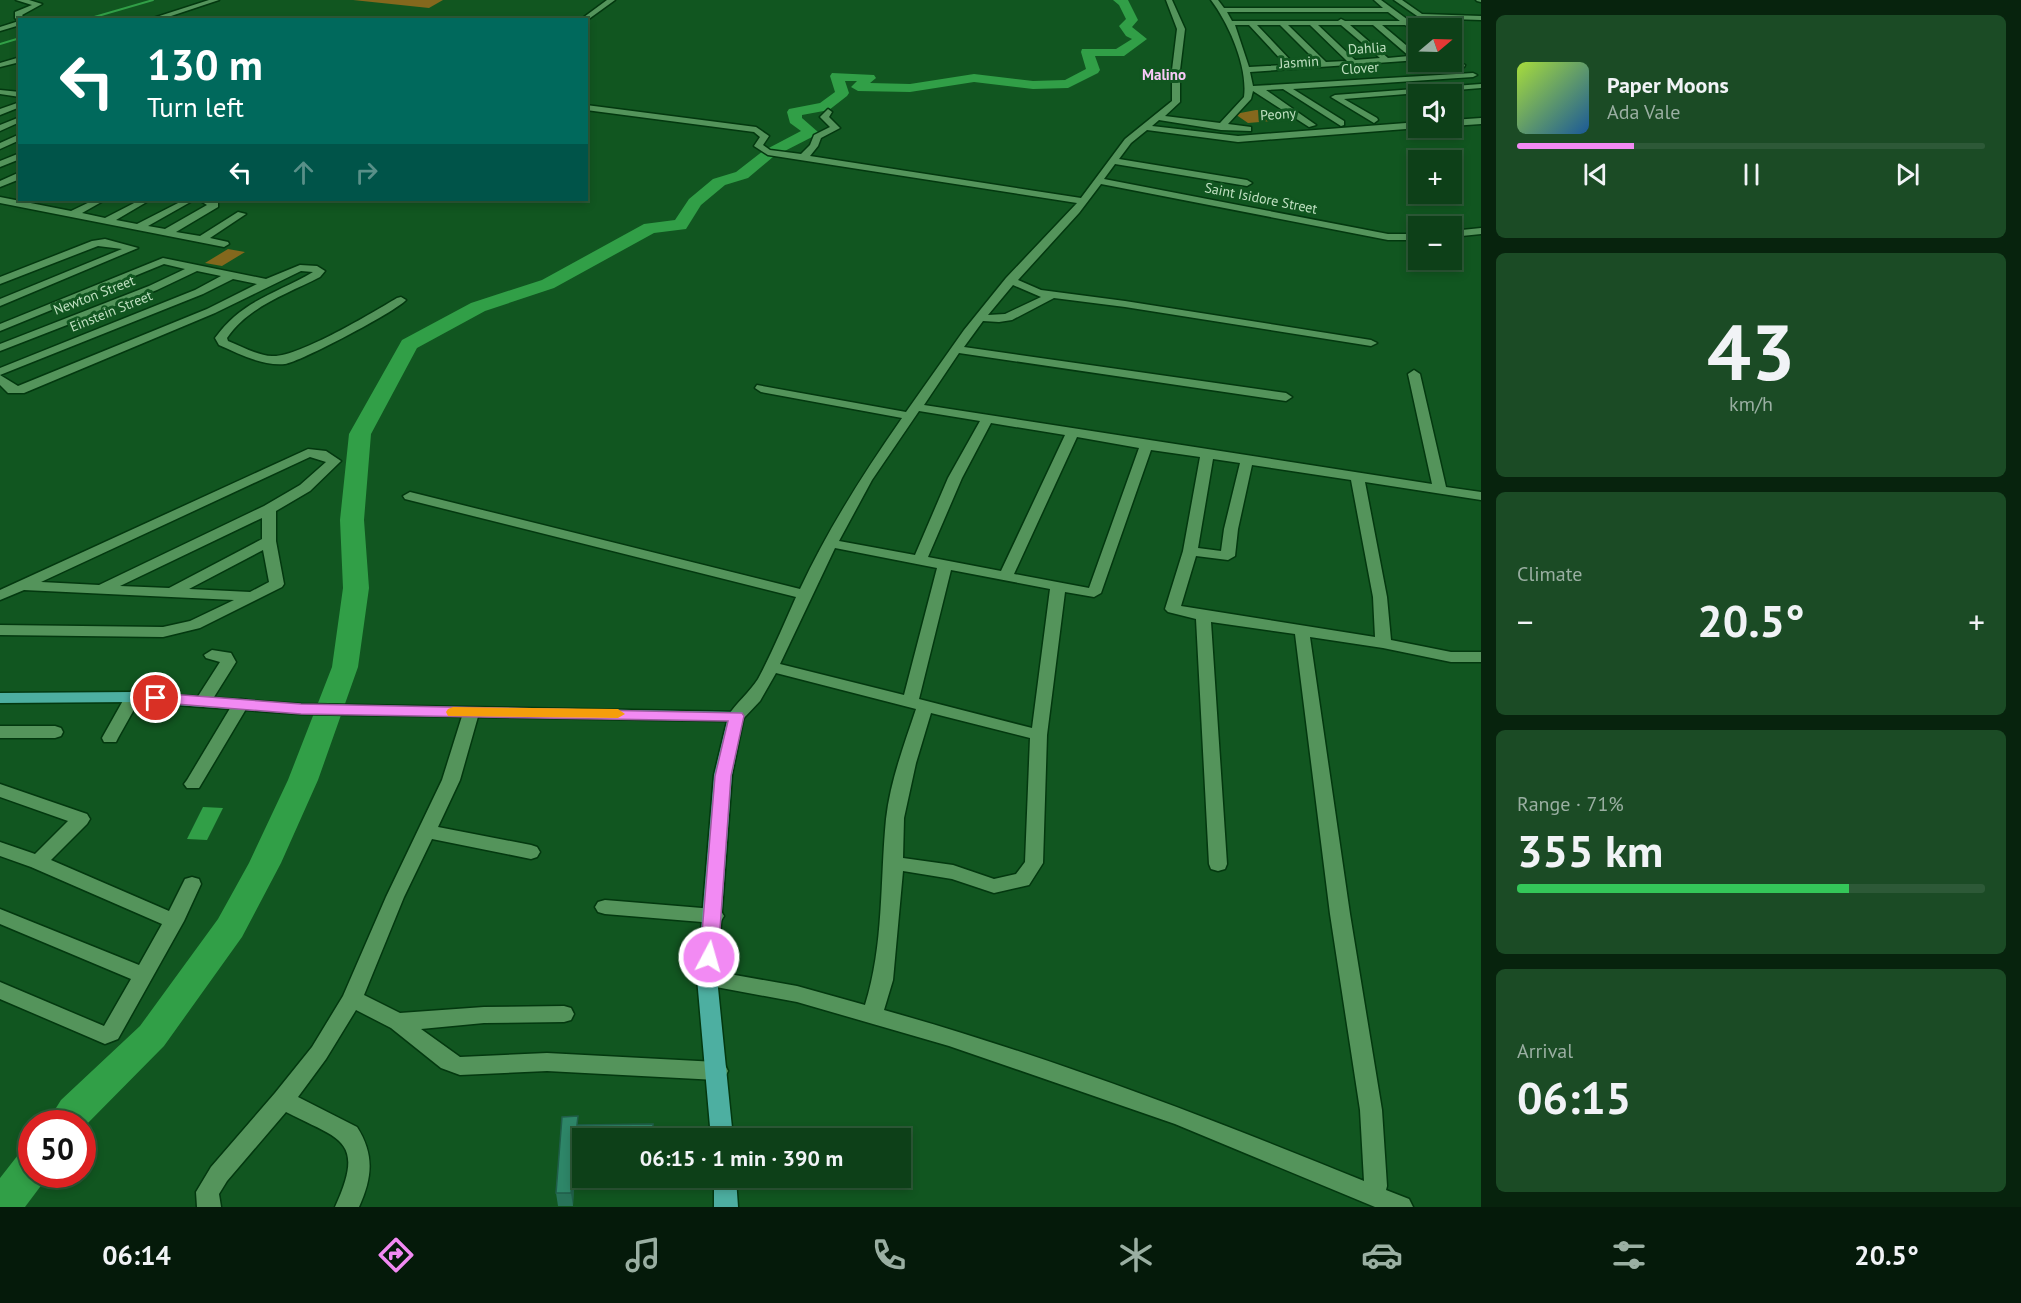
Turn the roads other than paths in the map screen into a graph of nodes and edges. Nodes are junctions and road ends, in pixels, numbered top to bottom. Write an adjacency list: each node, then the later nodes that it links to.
1 (19, 0): 9 (street)
2 (47, 0): 9 (street)
3 (216, 0): 15 (street)
4 (612, 0): 16 (street)
5 (1170, 0): 53 (street)
6 (1214, 0): 10 (street)
7 (1377, 0): 11 (street)
8 (1397, 0): 17 (street)
9 (39, 4): 14 (street)
10 (1224, 10): 12 (street); 19 (street)
11 (1391, 10): 13 (street); 25 (street)
12 (1289, 11): 13 (street); 22 (street)
13 (1329, 11): 23 (street)
14 (19, 18)
15 (157, 18)
16 (587, 18)
17 (1481, 18)
18 (18, 23): 26 (street)
19 (1230, 23): 20 (street); 37 (street)
20 (1251, 23): 21 (street); 34 (street)
21 (1282, 23): 22 (street); 32 (street)
22 (1307, 23): 23 (street); 31 (street)
23 (1344, 23): 24 (street); 30 (street)
24 (1375, 23): 25 (street); 27 (street)
25 (1408, 23)
26 (0, 29)
27 (1408, 50)
28 (1408, 59): 30 (street, Dahlia)
29 (18, 60): 33 (street)
30 (1386, 60): 31 (street, Dahlia)
31 (1353, 62): 32 (street, Dahlia)
32 (1324, 64): 34 (street, Dahlia)
33 (0, 65)
34 (1291, 66): 37 (street, Dahlia)
35 (1462, 66): 40 (street)
36 (1408, 68): 38 (street)
37 (1244, 70): 41 (street)
38 (1378, 70)
39 (1366, 71): 41 (street, Jasmin)
40 (1473, 75): 42 (street); 43 (street, Clover)
41 (1248, 79): 45 (street)
42 (1481, 83): 48 (street)
43 (1316, 85): 44 (street, Clover); 48 (street)
44 (1285, 87): 45 (street, Clover); 57 (street)
45 (1254, 89): 58 (street); 61 (street)
46 (2, 94): 47 (street)
47 (18, 95)
48 (1336, 97): 57 (street, Peony)
49 (18, 105): 51 (street)
50 (588, 107): 66 (street)
51 (0, 112)
52 (828, 112): 66 (street)
53 (1156, 117): 60 (street); 61 (street, Peony)
54 (18, 120): 62 (street)
55 (1481, 121): 56 (street)
56 (1462, 122)
57 (1341, 123): 58 (street, Peony)
58 (1312, 125): 61 (street, Peony)
59 (1408, 126): 60 (street)
60 (1144, 127): 67 (street)
61 (1221, 127)
62 (0, 128)
63 (18, 138): 64 (street)
64 (0, 146)
65 (18, 157): 68 (street)
66 (804, 157): 80 (street)
67 (1113, 161): 70 (street); 71 (street)
68 (0, 164)
69 (18, 176): 72 (street)
70 (1098, 181): 73 (street, Saint Isidore Street); 80 (street)
71 (1247, 183)
72 (0, 184)
73 (1189, 198): 82 (street); 92 (street, Saint Isidore Street)
74 (4, 201): 81 (street)
75 (56, 201): 81 (street)
76 (99, 201): 83 (street)
77 (144, 201): 86 (street)
78 (188, 201): 88 (street)
79 (205, 201): 85 (street)
80 (1084, 201): 101 (street)
81 (41, 208): 83 (street)
82 (1180, 209)
83 (72, 214): 86 (street)
84 (241, 214): 87 (street)
85 (196, 217): 87 (street); 90 (street)
86 (106, 221): 88 (street)
87 (229, 223): 93 (street)
88 (139, 227): 90 (street)
89 (1481, 231): 91 (street)
90 (166, 233): 93 (street)
91 (1462, 233)
92 (1408, 237)
93 (201, 240): 94 (street)
94 (224, 244)
95 (181, 251): 97 (street)
96 (58, 257): 98 (street); 98 (street); 102 (street)
97 (163, 261): 99 (street); 110 (street)
98 (86, 267): 108 (street)
99 (198, 267): 100 (street); 112 (street, Newton Street)
100 (232, 275): 103 (street); 114 (street, Einstein Street)
101 (1011, 280): 104 (street); 105 (street)
102 (0, 281)
103 (268, 283): 107 (street); 116 (street)
104 (1002, 290): 105 (street); 109 (street)
105 (1038, 293): 106 (street)
106 (1052, 295): 109 (street); 111 (street)
107 (401, 300)
108 (0, 303)
109 (980, 317): 113 (street)
110 (0, 328)
111 (1371, 343)
112 (0, 348)
113 (956, 349): 118 (street); 119 (street)
114 (0, 372)
115 (1414, 374): 126 (street)
116 (0, 380)
117 (761, 388): 119 (street)
118 (1286, 397)
119 (912, 411): 120 (street); 131 (street)
120 (987, 420): 121 (street); 133 (street)
121 (1072, 434): 122 (street); 135 (street)
122 (1146, 445): 123 (street); 137 (street)
123 (1207, 454): 124 (street); 132 (street)
124 (1247, 460): 125 (street); 132 (street)
125 (1357, 477): 126 (street); 146 (street)
126 (1440, 491): 128 (street)
127 (410, 496): 140 (street)
128 (1481, 496)
129 (269, 509): 130 (street); 136 (street); 138 (street)
130 (269, 541): 139 (street); 142 (street)
131 (829, 543): 133 (street); 140 (street)
132 (1190, 551): 143 (street)
133 (920, 560): 134 (street)
134 (945, 565): 135 (street); 154 (street)
135 (1006, 574): 137 (street)
136 (21, 586): 138 (street); 141 (street)
137 (1059, 586): 159 (street)
138 (102, 588): 139 (street)
139 (174, 591): 142 (street)
140 (804, 594): 149 (street)
141 (0, 596)
142 (253, 596): 144 (street)
143 (1203, 616): 145 (street); 168 (street)
144 (0, 630)
145 (1302, 632): 146 (street); 185 (street)
146 (1383, 643): 148 (street)
147 (212, 655): 152 (street)
148 (1481, 657)
149 (771, 667): 154 (street); 156 (street)
150 (133, 697): 151 (main road); 152 (main road); 160 (street)
151 (0, 698)
152 (203, 701): 153 (main road)
153 (241, 704): 155 (main road); 161 (street)
154 (917, 704): 159 (street); 167 (street)
155 (471, 713): 156 (main road); 163 (street)
156 (736, 716): 172 (main road)
157 (0, 732): 158 (street)
158 (56, 732)
159 (1039, 735): 167 (street)
160 (110, 738)
161 (193, 784)
162 (0, 790): 166 (street)
163 (426, 831): 165 (street); 177 (street)
164 (1, 850): 166 (street)
165 (531, 852)
166 (38, 862): 173 (street)
167 (894, 863): 179 (street)
168 (1218, 864)
169 (192, 884): 173 (street)
170 (604, 907): 172 (street)
171 (0, 916): 174 (street)
172 (714, 916): 175 (main road)
173 (174, 921): 174 (street)
174 (143, 975): 176 (street)
175 (707, 978): 179 (street); 181 (main road)
176 (0, 990)
177 (352, 999): 180 (street); 182 (street)
178 (564, 1014): 180 (street)
179 (872, 1016): 185 (street)
180 (398, 1022): 181 (street)
181 (717, 1071): 183 (main road)
182 (283, 1100): 186 (street); 187 (street)
183 (721, 1128)
184 (725, 1188): 188 (main road)
185 (1370, 1194): 189 (street)
186 (209, 1207)
187 (346, 1207)
188 (726, 1207)
189 (1401, 1207)

